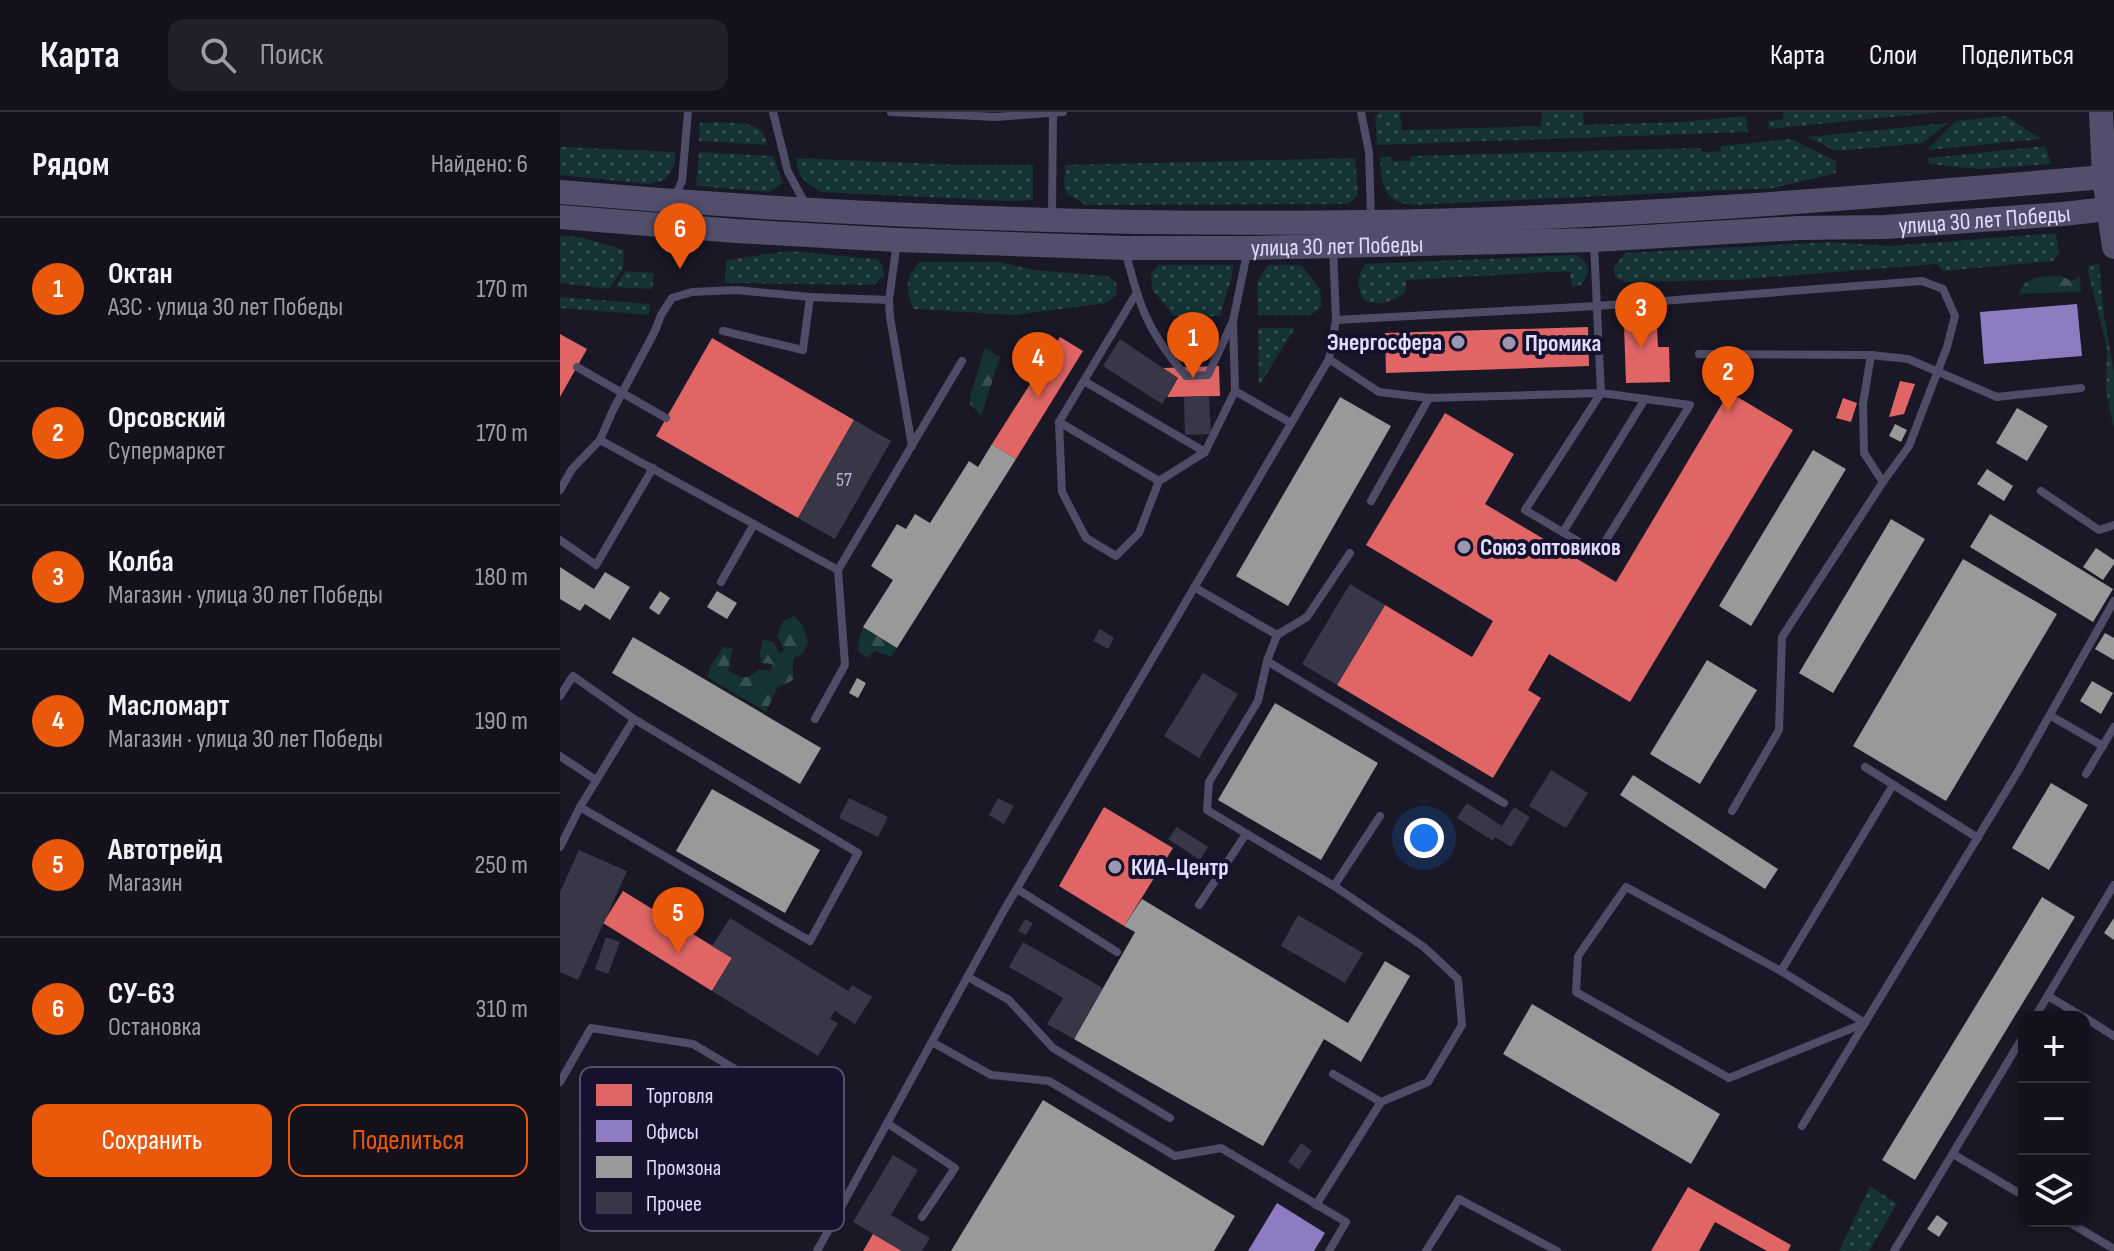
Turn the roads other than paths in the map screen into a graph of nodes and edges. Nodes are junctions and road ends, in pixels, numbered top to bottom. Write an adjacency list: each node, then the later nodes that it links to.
1 (688, 112): 11 (lane)
2 (773, 112): 13 (lane)
3 (891, 112): 8 (lane)
4 (1063, 112): 7 (lane)
5 (1361, 112): 16 (lane)
6 (2101, 112): 9 (main road)
7 (1053, 113): 8 (lane); 15 (lane)
8 (957, 114)
9 (2109, 178): 12 (main road); 16 (main road, улица 30 лет Победы)
10 (560, 192): 11 (main road, улица 30 лет Победы)
11 (673, 202): 13 (main road, улица 30 лет Победы)
12 (2111, 207): 18 (main road, улица 30 лет Победы); 20 (main road)
13 (808, 209): 15 (main road, улица 30 лет Победы)
14 (560, 217): 17 (main road, улица 30 лет Победы)
15 (1052, 221): 16 (main road, улица 30 лет Победы)
16 (1371, 222)
17 (897, 240): 21 (main road, улица 30 лет Победы); 25 (lane)
18 (1594, 240): 19 (main road, улица 30 лет Победы); 26 (lane)
19 (1333, 247): 22 (main road, улица 30 лет Победы); 27 (lane)
20 (2114, 247)
21 (1125, 248): 22 (main road, улица 30 лет Победы); 23 (lane)
22 (1248, 248): 28 (lane)
23 (1136, 294): 28 (lane); 36 (lane)
24 (810, 297): 25 (lane); 29 (lane); 39 (lane)
25 (889, 300): 47 (lane)
26 (1597, 306): 27 (lane); 35 (lane); 40 (lane)
27 (1336, 320): 32 (lane)
28 (1233, 321): 38 (lane)
29 (723, 331)
30 (1699, 354): 31 (lane)
31 (1871, 355): 35 (lane); 51 (lane)
32 (1329, 359): 41 (lane); 45 (lane)
33 (962, 361): 47 (lane)
34 (577, 367): 39 (lane)
35 (1937, 370): 37 (lane); 51 (lane)
36 (1084, 381): 44 (lane); 48 (lane)
37 (2081, 388)
38 (1235, 391): 45 (lane); 48 (lane)
39 (623, 393): 43 (lane); 46 (lane)
40 (1601, 393): 41 (lane); 42 (lane); 57 (lane)
41 (1429, 398): 54 (lane)
42 (1645, 399): 57 (lane); 57 (lane)
43 (666, 418)
44 (1059, 422): 50 (lane); 50 (lane)
45 (1291, 423): 62 (lane)
46 (600, 440): 49 (lane); 52 (lane)
47 (912, 446): 60 (lane)
48 (1205, 452): 50 (lane)
49 (653, 468): 55 (lane); 58 (lane)
50 (1159, 481)
51 (1883, 482): 79 (lane)
52 (560, 490)
53 (2041, 491): 56 (lane)
54 (1371, 501)
55 (754, 524): 60 (lane); 61 (lane)
56 (2114, 525)
57 (1563, 532)
58 (560, 540)
59 (1350, 553): 64 (lane)
60 (838, 570): 69 (lane)
61 (721, 582)
62 (1194, 587): 64 (lane); 86 (lane)
63 (2114, 601): 67 (lane)
64 (1277, 635): 65 (lane)
65 (1267, 661): 77 (lane); 81 (lane)
66 (560, 696): 68 (lane)
67 (2051, 716): 71 (lane); 82 (lane)
68 (634, 719): 75 (lane); 78 (lane)
69 (815, 719)
70 (2114, 727): 71 (lane)
71 (2103, 746): 74 (lane)
72 (560, 756): 75 (lane)
73 (1865, 767): 76 (lane)
74 (2086, 774)
75 (596, 780): 78 (lane)
76 (1893, 785): 82 (lane); 89 (lane)
77 (1504, 803)
78 (580, 807): 83 (lane)
79 (1732, 811)
80 (1380, 816): 85 (lane)
81 (1246, 834): 85 (lane); 87 (lane)
82 (1978, 838): 95 (lane)
83 (560, 847)
84 (2114, 885): 91 (lane)
85 (1334, 886): 102 (lane)
86 (1017, 889): 88 (lane); 90 (lane)
87 (1199, 905)
88 (1117, 952)
89 (1781, 971): 95 (lane); 95 (lane)
90 (968, 977): 97 (lane); 103 (lane)
91 (2048, 996): 92 (lane); 93 (lane)
92 (2039, 1011)
93 (2074, 1011)
94 (2090, 1021): 96 (lane)
95 (1865, 1023): 105 (lane)
96 (2114, 1036)
97 (932, 1042): 104 (lane); 109 (lane)
98 (2018, 1045): 106 (lane)
99 (732, 1067): 101 (lane)
100 (1333, 1074): 102 (lane)
101 (560, 1082)
102 (1381, 1102): 109 (lane)
103 (1170, 1118)
104 (887, 1123): 108 (lane); 110 (lane)
105 (1802, 1126)
106 (1953, 1154): 107 (lane); 118 (lane)
107 (2018, 1192)
108 (844, 1202)
109 (1316, 1205): 115 (lane)
110 (922, 1217)
111 (2077, 1227): 113 (lane)
112 (828, 1231): 114 (lane)
113 (2114, 1249)
114 (817, 1251)
115 (1329, 1251)
116 (1426, 1251): 117 (lane)
117 (1557, 1251)
118 (1894, 1251)

